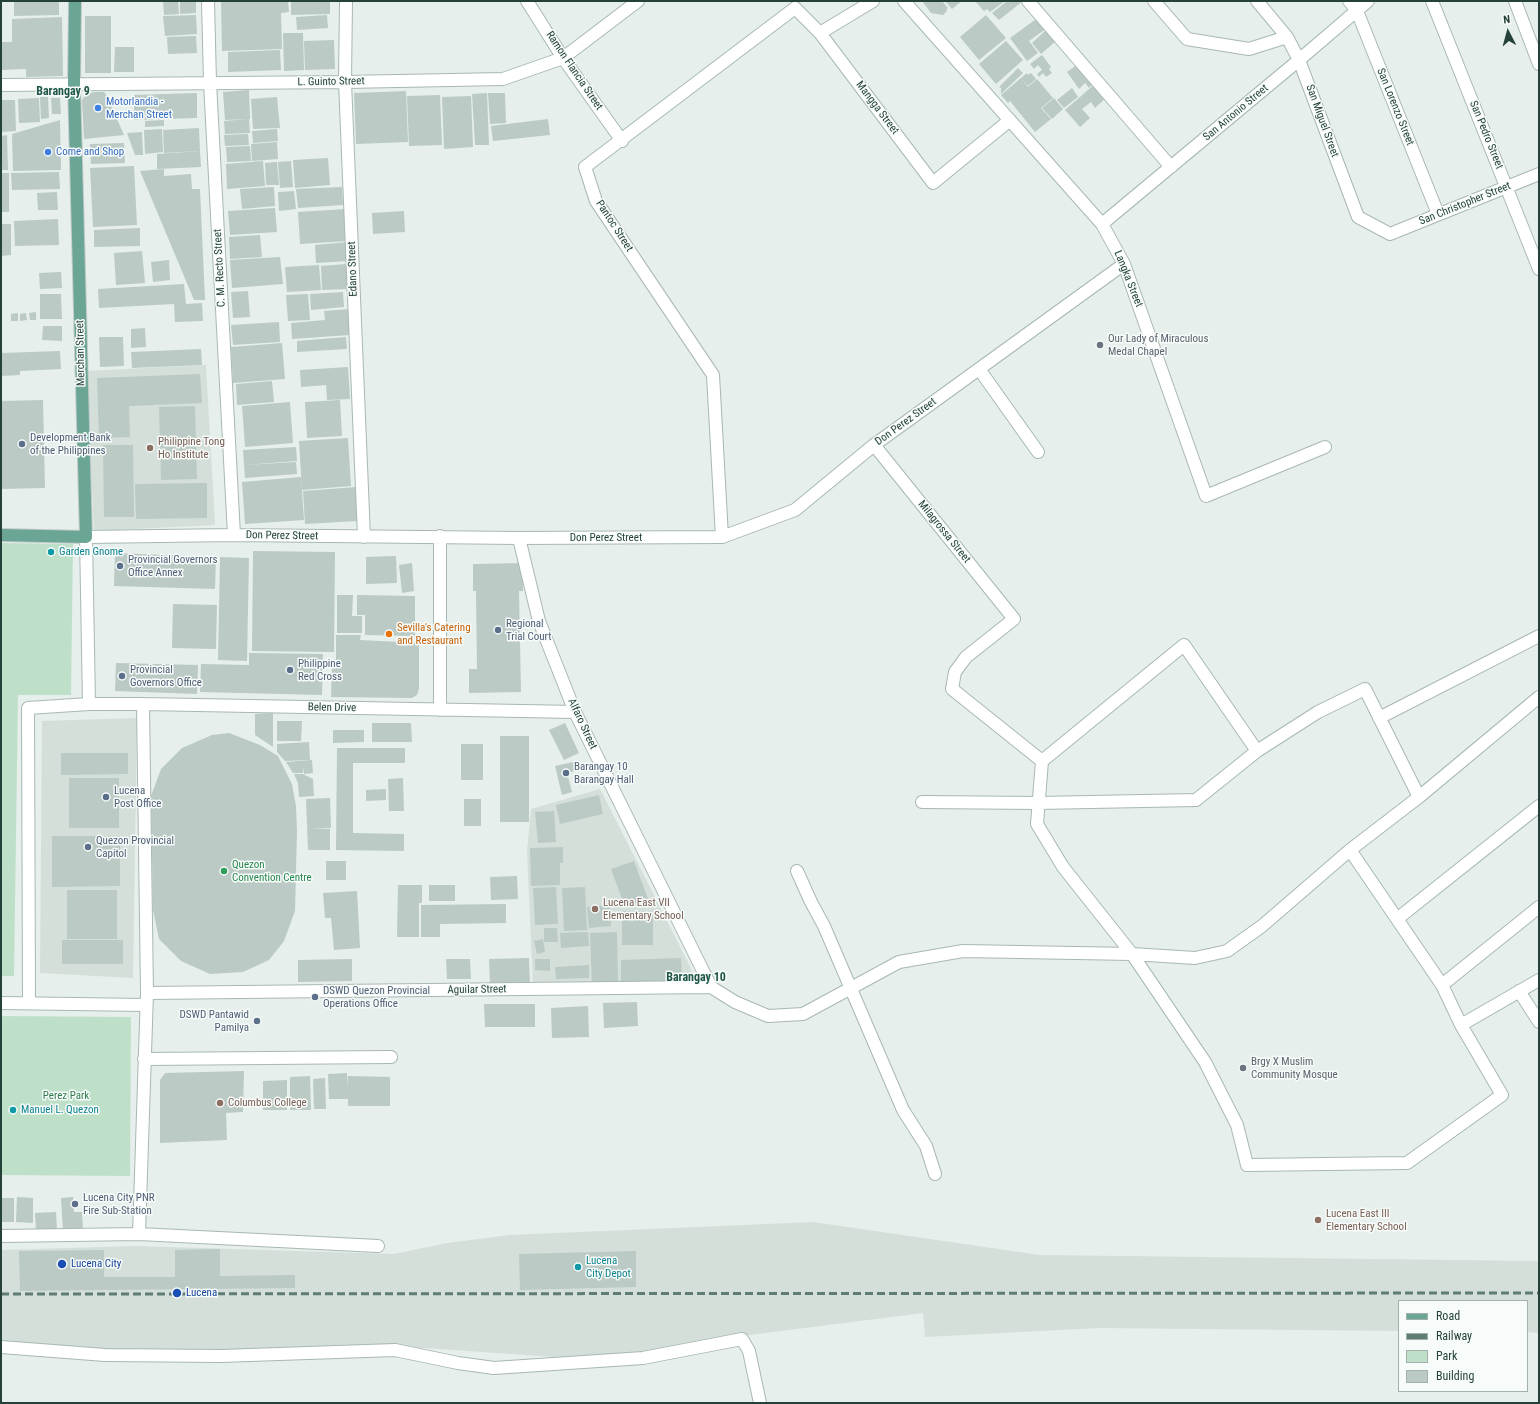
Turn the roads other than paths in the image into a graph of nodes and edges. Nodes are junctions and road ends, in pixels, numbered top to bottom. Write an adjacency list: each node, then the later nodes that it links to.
1 (75, 1): 24 (main road, Merchan Street)
2 (208, 1): 22 (street, C. M. Recto Street)
3 (346, 1): 21 (street, Edano Street)
4 (527, 1): 18 (street, Ramon Flancia Street)
5 (638, 1): 18 (street, L. Guinto Street)
6 (873, 1): 16 (street)
7 (904, 1): 25 (street, Langka Street)
8 (1028, 1): 27 (street)
9 (1154, 1): 17 (street)
10 (1257, 1): 17 (street, San Miguel Street)
11 (1349, 1): 15 (street, San Lorenzo Street)
12 (1368, 1): 15 (street, San Antonio Street)
13 (1432, 1): 29 (street, San Pedro Street)
14 (1515, 1): 20 (street)
15 (1357, 11): 19 (street, San Antonio Street); 30 (street, San Lorenzo Street)
16 (820, 33): 25 (street, Mangga Street); 26 (street, Pantoc Street)
17 (1287, 37): 19 (street, San Miguel Street)
18 (563, 58): 21 (street, L. Guinto Street); 26 (street, Ramon Flancia Street)
19 (1299, 60): 27 (street, San Antonio Street); 32 (street, San Miguel Street)
20 (1539, 64)
21 (345, 82): 22 (street, L. Guinto Street); 43 (street, Edano Street)
22 (210, 83): 24 (street, L. Guinto Street); 40 (street, C. M. Recto Street)
23 (1, 85): 24 (street, L. Guinto Street)
24 (74, 85): 41 (main road, Merchan Street)
25 (1010, 120): 31 (street, Langka Street)
26 (622, 141): 44 (street, Pantoc Street)
27 (1171, 167): 31 (street, San Antonio Street)
28 (1539, 174): 29 (street, San Christopher Street)
29 (1506, 187): 30 (street, San Christopher Street); 34 (street, San Pedro Street)
30 (1438, 214): 32 (street, San Christopher Street)
31 (1102, 224): 33 (street, Langka Street)
32 (1390, 234)
33 (1124, 264): 35 (street, Don Perez Street); 37 (street, Langka Street)
34 (1539, 269)
35 (979, 369): 36 (street, Don Perez Street); 38 (street)
36 (874, 445): 44 (street, Don Perez Street); 54 (street, Milagrossa Street)
37 (1325, 447)
38 (1038, 452)
39 (1, 535): 41 (main road, Don Perez Street)
40 (234, 535): 41 (street, Don Perez Street); 43 (street, Don Perez Street)
41 (86, 536): 48 (street, Merchan Street)
42 (440, 536): 43 (street, Don Perez Street); 45 (street, Don Perez Street); 50 (street)
43 (364, 537)
44 (722, 537): 45 (street, Don Perez Street)
45 (519, 538): 51 (street, Alfaro Street)
46 (1539, 636): 52 (street)
47 (1539, 697): 55 (street)
48 (88, 704): 49 (street, Belen Drive); 71 (street, Belen Drive)
49 (143, 704): 50 (street, Belen Drive); 69 (street)
50 (440, 710): 51 (street, Belen Drive)
51 (575, 712): 66 (street, Alfaro Street)
52 (1379, 718): 53 (street); 55 (street)
53 (1257, 751): 54 (street); 57 (street)
54 (1042, 761): 57 (street)
55 (1419, 797): 59 (street)
56 (922, 802): 57 (street)
57 (1038, 803): 63 (street)
58 (1539, 806): 62 (street)
59 (1350, 850): 62 (street); 63 (street)
60 (797, 871): 67 (street)
61 (1539, 907): 65 (street)
62 (1397, 919): 65 (street)
63 (1132, 954): 67 (street); 74 (street)
64 (1539, 980): 68 (street)
65 (1442, 985): 74 (street)
66 (711, 987): 67 (street); 69 (street, Aguilar Street)
67 (850, 989): 77 (street)
68 (1519, 991): 73 (street); 74 (street)
69 (147, 993): 72 (street)
70 (1, 1003): 71 (street)
71 (29, 1003): 72 (street)
72 (146, 1005): 76 (street)
73 (1539, 1022)
74 (1460, 1025)
75 (391, 1057): 76 (street)
76 (144, 1059): 78 (street)
77 (935, 1174)
78 (139, 1234): 79 (street); 80 (street)
79 (1, 1236)
80 (378, 1246)
81 (1, 1347): 82 (street)
82 (760, 1403)

